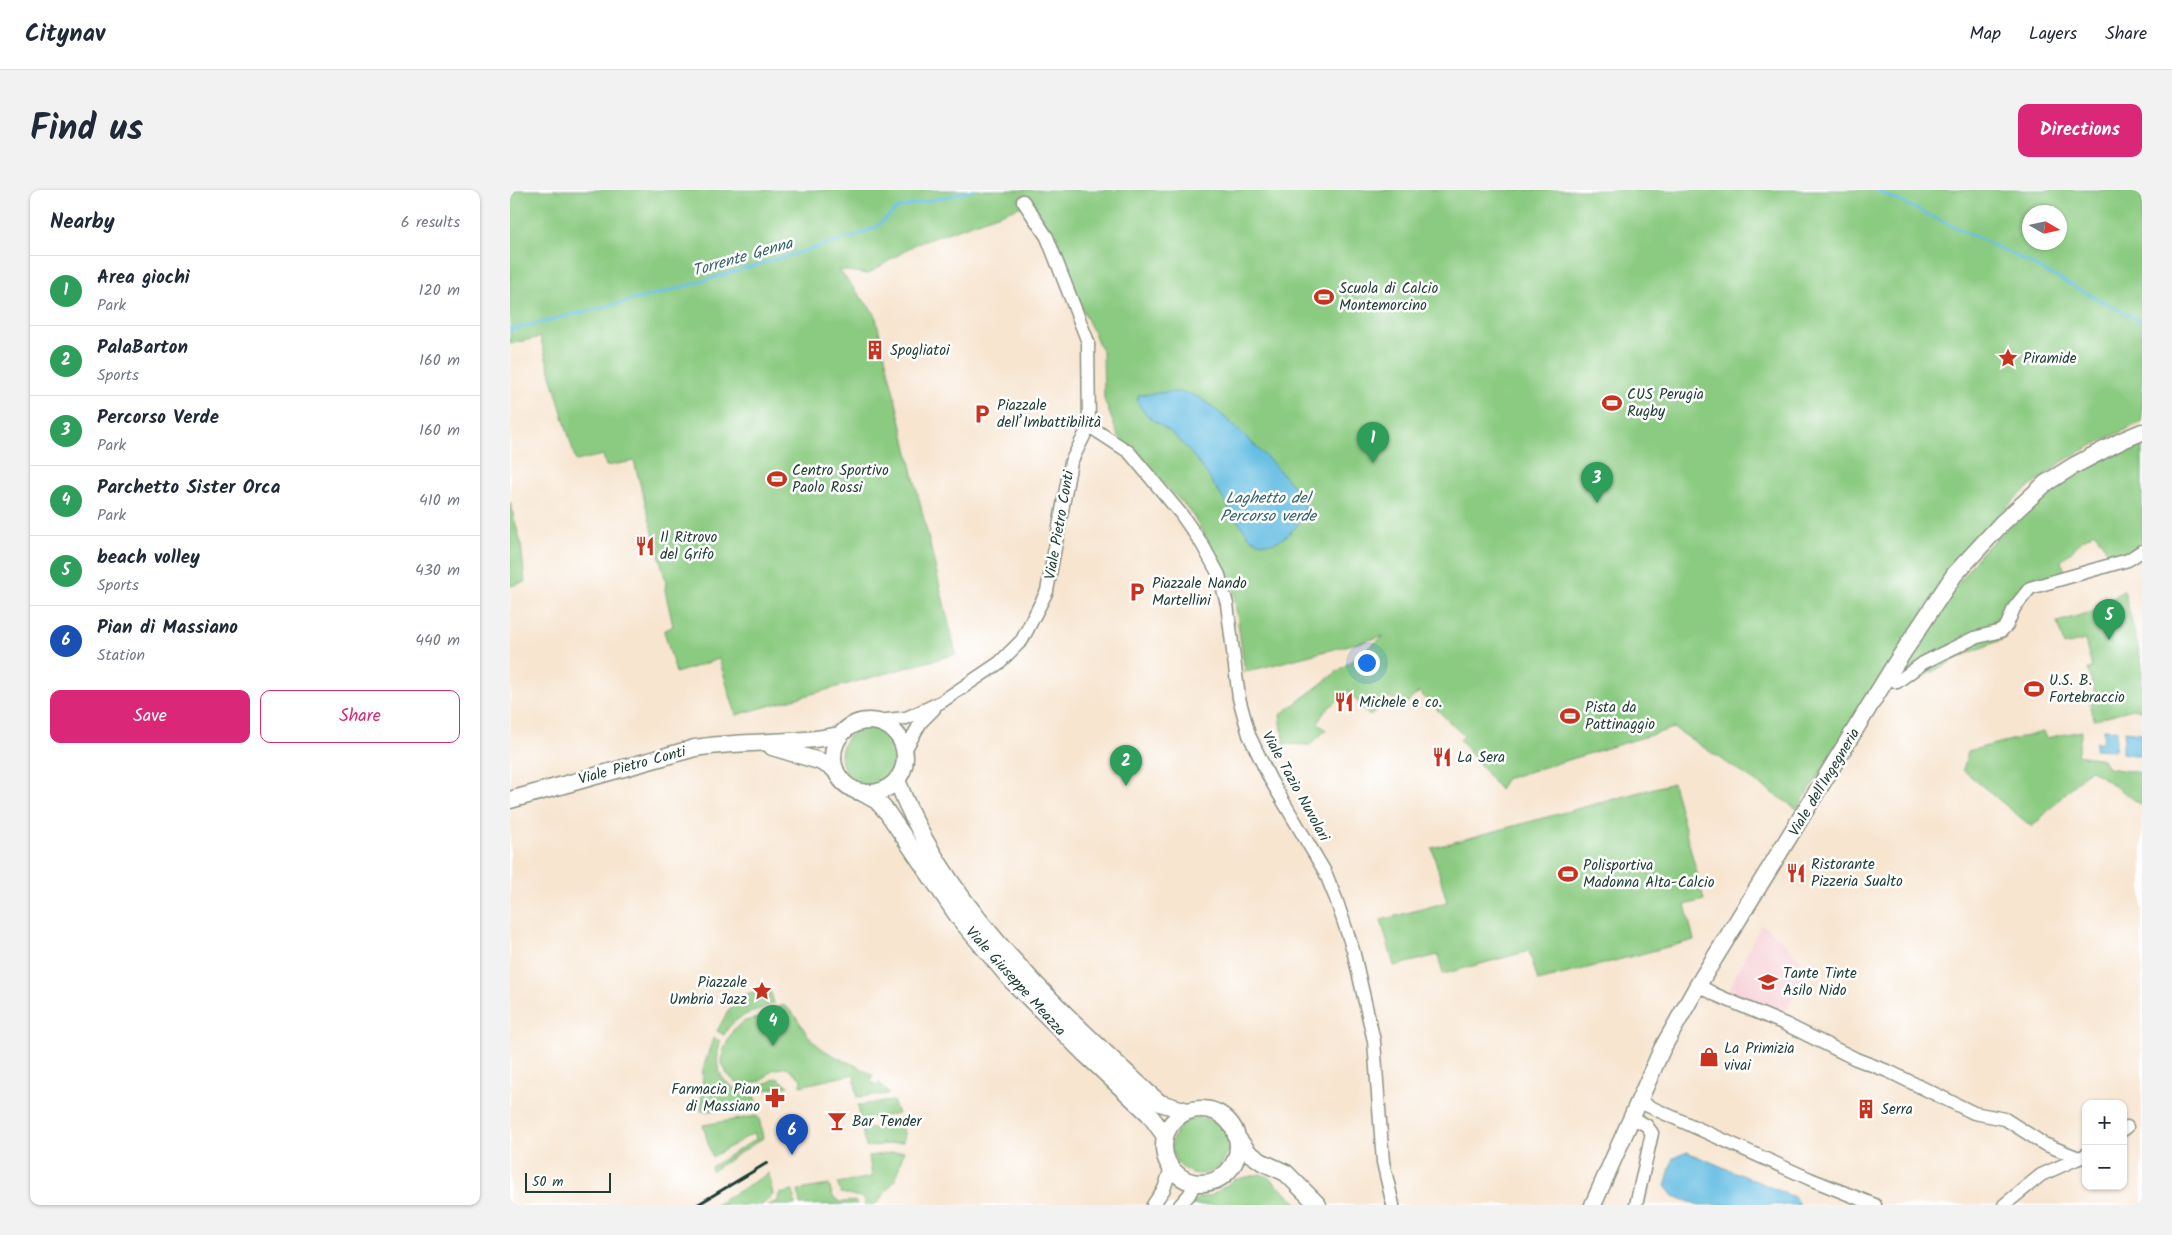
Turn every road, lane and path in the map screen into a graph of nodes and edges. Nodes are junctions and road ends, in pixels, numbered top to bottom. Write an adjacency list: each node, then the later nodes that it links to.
1 (1023, 201): 2 (street, Viale Pietro Conti)
2 (1089, 426): 6 (street, Viale Pietro Conti); 30 (street, Viale Tazio Nuvolari)
3 (2142, 432): 5 (street, Viale dell'Ingegneria)
4 (2142, 551): 5 (street)
5 (1888, 676): 15 (street, Viale dell'Ingegneria)
6 (941, 702): 7 (street, Viale Pietro Conti); 10 (street, Viale Pietro Conti)
7 (876, 721): 8 (street, Viale Pietro Conti); 10 (street)
8 (840, 735): 9 (street, Viale Pietro Conti); 11 (street)
9 (756, 742): 11 (street, Viale Pietro Conti); 14 (street, Viale Pietro Conti)
10 (905, 750): 12 (street, Viale Pietro Conti)
11 (835, 769): 13 (street, Viale Pietro Conti)
12 (897, 780): 13 (street); 17 (street, Viale Giuseppe Meazza)
13 (861, 792): 19 (street, Viale Giuseppe Meazza)
14 (510, 800)
15 (1698, 985): 16 (street, Viale dell'Ingegneria); 21 (street)
16 (1638, 1101): 18 (street, Viale dell'Ingegneria); 33 (street)
17 (1188, 1111): 19 (street); 20 (street)
18 (1630, 1117): 31 (street, Viale dell'Ingegneria); 32 (street)
19 (1165, 1136): 24 (street)
20 (1236, 1136): 23 (street); 25 (street)
21 (2082, 1156)
22 (2082, 1156): 34 (street)
23 (1262, 1162): 25 (street); 29 (street)
24 (1171, 1168): 26 (street); 27 (street)
25 (1230, 1168): 26 (street)
26 (1196, 1182): 28 (street)
27 (1153, 1205)
28 (1180, 1205)
29 (1318, 1205)
30 (1393, 1205)
31 (1592, 1205)
32 (1636, 1205)
33 (1875, 1205)
34 (2004, 1205)

